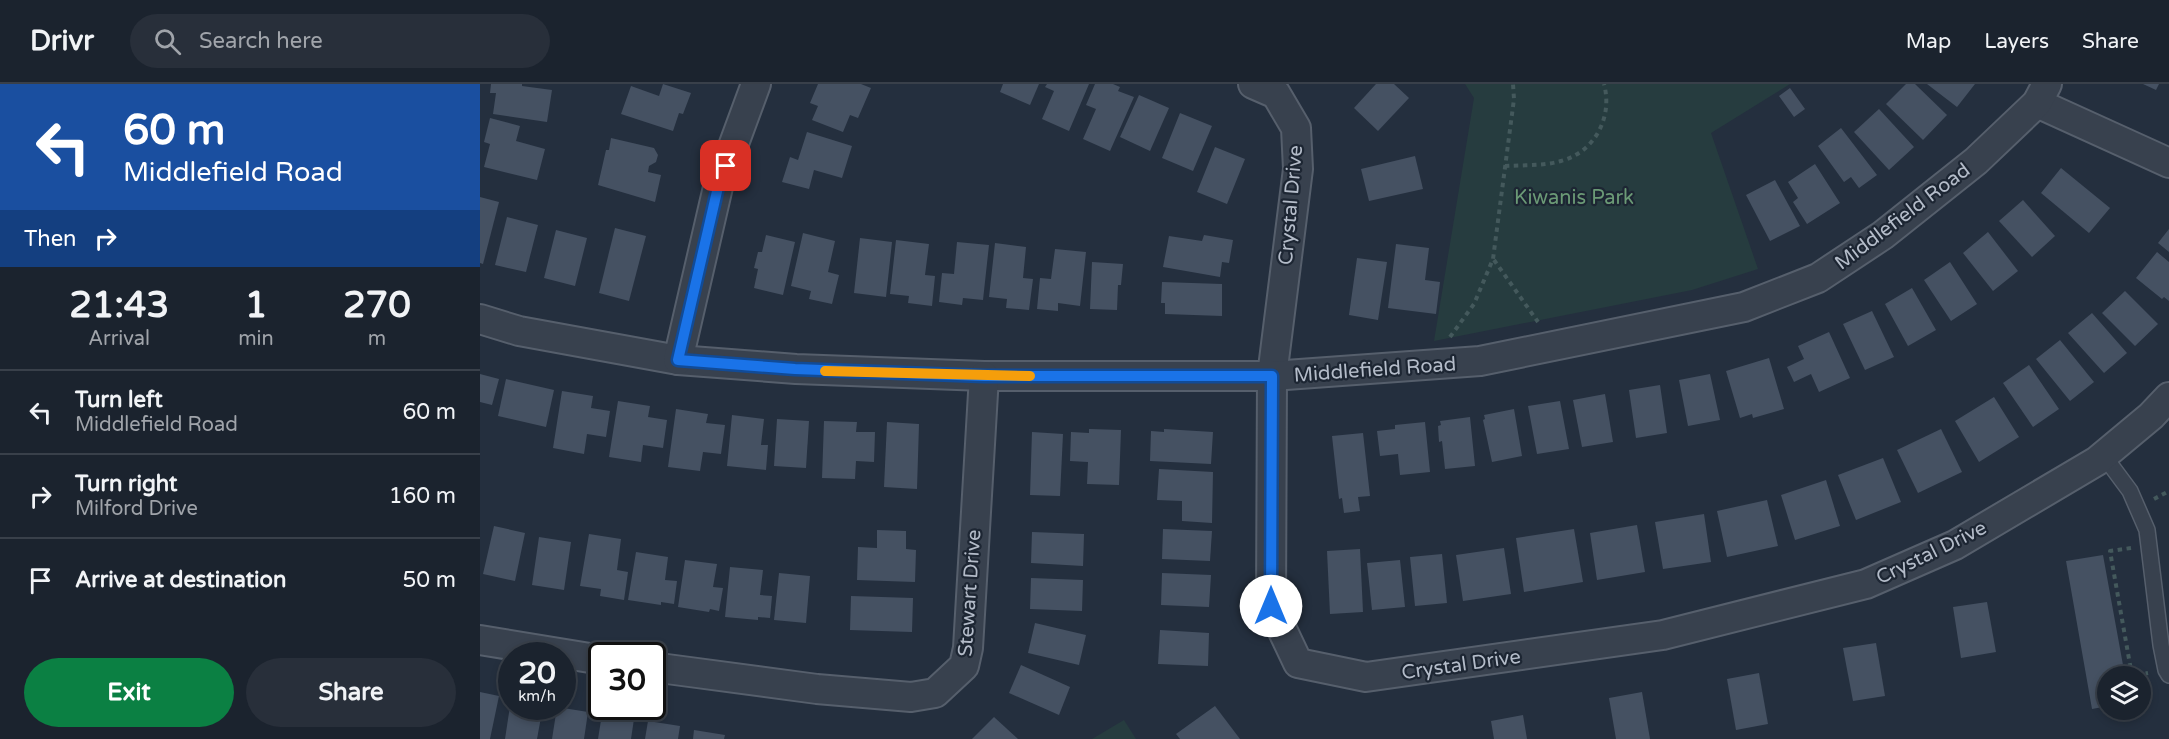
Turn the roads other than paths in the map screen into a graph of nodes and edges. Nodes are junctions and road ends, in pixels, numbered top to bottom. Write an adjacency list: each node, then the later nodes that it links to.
1 (756, 84): 6 (street)
2 (1254, 84): 8 (street, Crystal Drive)
3 (2042, 93): 4 (street); 8 (street, Middlefield Road)
4 (2169, 163)
5 (480, 319): 6 (street, Middlefield Road)
6 (678, 360): 7 (street, Middlefield Road)
7 (984, 376): 8 (street, Middlefield Road); 13 (street, Stewart Drive)
8 (1272, 376): 10 (street, Crystal Drive)
9 (2169, 397): 10 (street, Crystal Drive)
10 (2104, 456): 14 (lane)
11 (480, 640): 12 (street)
12 (588, 658)
13 (666, 669)
14 (2167, 673)

